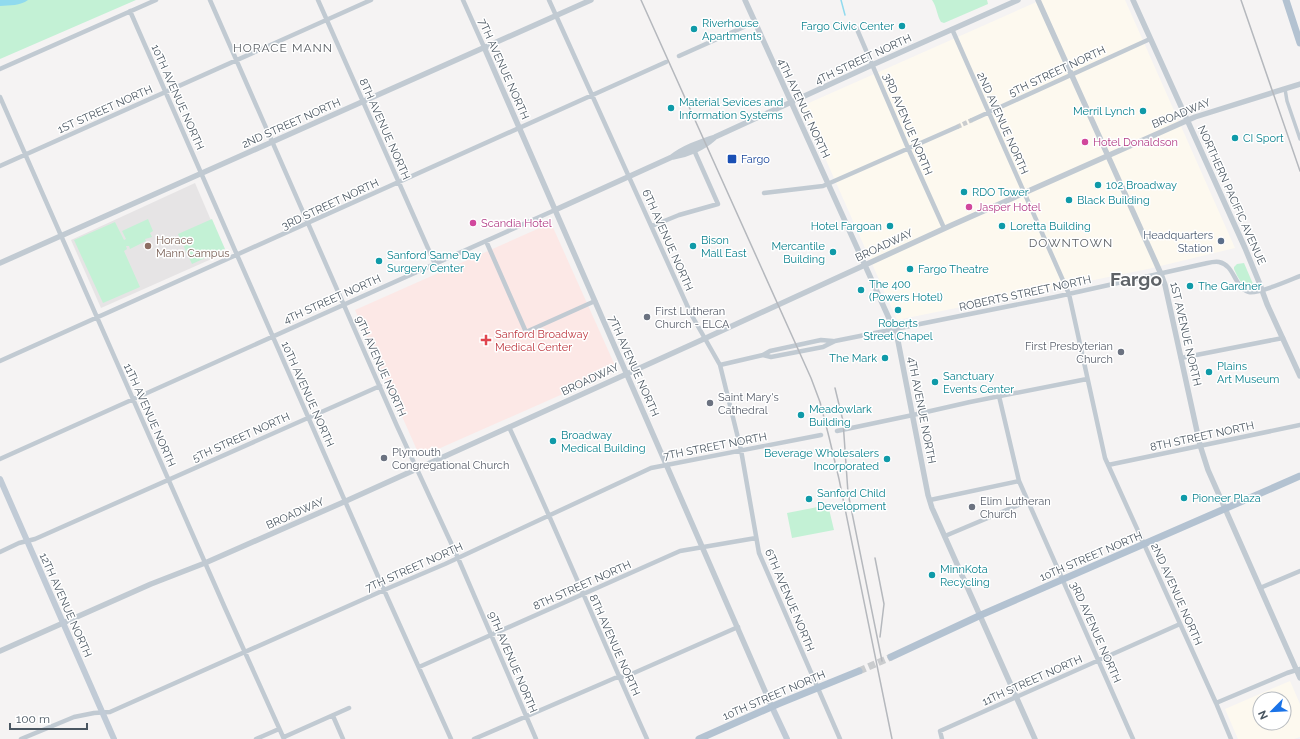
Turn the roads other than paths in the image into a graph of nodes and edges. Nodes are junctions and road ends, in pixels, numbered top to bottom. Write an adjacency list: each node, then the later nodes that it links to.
1 (156, 0): 13 (street)
2 (210, 0): 23 (street, 9TH AVENUE NORTH)
3 (318, 0): 15 (street, 8TH AVENUE NORTH)
4 (371, 0): 15 (street, 1ST STREET NORTH)
5 (463, 0): 21 (street, 7TH AVENUE NORTH)
6 (549, 0): 14 (street, 6TH AVENUE NORTH)
7 (591, 0): 14 (street, 2ND STREET NORTH)
8 (745, 0): 16 (street, 4TH AVENUE NORTH)
9 (1018, 0): 18 (street, 4TH STREET NORTH)
10 (1038, 0): 27 (street, 1ST AVENUE NORTH)
11 (1133, 0): 19 (street, NORTHERN PACIFIC AVENUE)
12 (1286, 0): 20 (main road)
13 (130, 11): 26 (street); 30 (street, 10TH AVENUE NORTH)
14 (556, 16): 21 (street, 2ND STREET NORTH); 31 (street, 6TH AVENUE NORTH)
15 (327, 20): 23 (street, 1ST STREET NORTH); 33 (street, 8TH AVENUE NORTH)
16 (754, 22): 22 (street); 34 (street, 4TH AVENUE NORTH)
17 (856, 27): 25 (street, 3RD AVENUE NORTH)
18 (952, 30): 25 (street, 4TH STREET NORTH); 35 (street, 2ND AVENUE NORTH)
19 (1150, 39): 27 (street, 5TH STREET NORTH); 37 (street, NORTHERN PACIFIC AVENUE)
20 (1300, 43)
21 (484, 47): 33 (street, 2ND STREET NORTH); 39 (street, 7TH AVENUE NORTH)
22 (679, 56)
23 (236, 61): 30 (street, 1ST STREET NORTH); 42 (street, 9TH AVENUE NORTH)
24 (666, 62): 31 (street, 3RD STREET NORTH)
25 (872, 65): 34 (street, 4TH STREET NORTH); 43 (street, 3RD AVENUE NORTH)
26 (0, 70)
27 (1072, 75): 35 (street, 5TH STREET NORTH); 46 (street, 1ST AVENUE NORTH)
28 (1300, 84): 29 (street, BROADWAY)
29 (1285, 89): 37 (street, BROADWAY); 41 (street)
30 (166, 92): 45 (street, 1ST STREET NORTH); 49 (street, 10TH AVENUE NORTH)
31 (593, 96): 39 (street, 3RD STREET NORTH); 50 (street, 6TH AVENUE NORTH)
32 (0, 97): 45 (street, 11TH AVENUE NORTH)
33 (363, 102): 42 (street, 2ND STREET NORTH); 51 (street, 8TH AVENUE NORTH)
34 (791, 102): 40 (street, 4TH STREET NORTH); 52 (street, 4TH AVENUE NORTH)
35 (989, 113): 36 (street, 5TH STREET NORTH); 54 (street, 2ND AVENUE NORTH)
36 (972, 120)
37 (1187, 120): 46 (street, BROADWAY); 67 (street, NORTHERN PACIFIC AVENUE)
38 (957, 127): 43 (street)
39 (520, 128): 51 (street, 3RD STREET NORTH); 55 (street, 7TH AVENUE NORTH)
40 (715, 137): 44 (street, 4TH STREET NORTH); 47 (street, 4TH STREET NORTH)
41 (1300, 139)
42 (272, 143): 49 (street, 2ND STREET NORTH); 56 (street, 9TH AVENUE NORTH)
43 (908, 148): 52 (street); 58 (street, 3RD AVENUE NORTH)
44 (694, 150): 47 (street, 4TH STREET NORTH); 57 (street)
45 (26, 155): 48 (street, 1ST STREET NORTH); 59 (street, 11TH AVENUE NORTH)
46 (1108, 155): 54 (street, BROADWAY); 65 (street, 1ST AVENUE NORTH)
47 (672, 157): 50 (street, 4TH STREET NORTH)
48 (0, 166)
49 (202, 174): 59 (street, 2ND STREET NORTH); 61 (street, 10TH AVENUE NORTH)
50 (630, 176): 55 (street, 4TH STREET NORTH); 57 (street, 6TH AVENUE NORTH)
51 (398, 182): 56 (street, 3RD STREET NORTH); 63 (street, 8TH AVENUE NORTH)
52 (828, 184): 53 (street); 64 (street, 4TH AVENUE NORTH)
53 (764, 193)
54 (1024, 193): 58 (street, BROADWAY); 68 (street, 2ND AVENUE NORTH)
55 (555, 210): 60 (street, 4TH STREET NORTH); 69 (street, 7TH AVENUE NORTH)
56 (308, 224): 61 (street, 3RD STREET NORTH); 70 (street, 9TH AVENUE NORTH)
57 (652, 226): 75 (street, 6TH AVENUE NORTH)
58 (944, 228): 64 (street, BROADWAY)
59 (61, 236): 62 (street, 2ND STREET NORTH); 71 (street, 11TH AVENUE NORTH)
60 (486, 241): 63 (street, 4TH STREET NORTH); 69 (street)
61 (237, 255): 71 (street, 3RD STREET NORTH); 73 (street, 10TH AVENUE NORTH)
62 (0, 263)
63 (435, 264): 70 (street, 4TH STREET NORTH)
64 (864, 265): 72 (street, 4TH AVENUE NORTH); 75 (street, BROADWAY)
65 (1161, 274): 67 (street, ROBERTS STREET NORTH); 68 (street, ROBERTS STREET NORTH); 76 (street, 1ST AVENUE NORTH)
66 (1300, 276): 67 (street)
67 (1262, 290): 74 (street, NORTHERN PACIFIC AVENUE)
68 (1069, 294): 72 (street, ROBERTS STREET NORTH); 81 (street, 2ND AVENUE NORTH)
69 (594, 301): 79 (street, 7TH AVENUE NORTH)
70 (344, 305): 73 (street, 4TH STREET NORTH); 82 (street, 9TH AVENUE NORTH)
71 (97, 318): 77 (street, 3RD STREET NORTH); 84 (street, 11TH AVENUE NORTH)
72 (894, 329): 78 (street, ROBERTS STREET NORTH); 85 (street, 4TH AVENUE NORTH)
73 (273, 336): 84 (street, 4TH STREET NORTH); 86 (street, 10TH AVENUE NORTH)
74 (1283, 338): 76 (street); 80 (street, NORTHERN PACIFIC AVENUE)
75 (704, 339): 78 (street, 6TH AVENUE NORTH); 79 (street, BROADWAY)
76 (1182, 358): 91 (street, 1ST AVENUE NORTH)
77 (0, 361)
78 (720, 365): 92 (street, 6TH AVENUE NORTH)
79 (627, 373): 88 (street, BROADWAY); 94 (street, 7TH AVENUE NORTH)
80 (1300, 376)
81 (1086, 379): 83 (street); 95 (street, 2ND AVENUE NORTH)
82 (380, 386): 86 (street, 5TH STREET NORTH); 96 (street, 9TH AVENUE NORTH)
83 (999, 396): 85 (street); 100 (street, 3RD AVENUE NORTH)
84 (133, 399): 93 (street, 4TH STREET NORTH); 99 (street, 11TH AVENUE NORTH)
85 (913, 415): 89 (street); 101 (street, 4TH AVENUE NORTH)
86 (309, 417): 99 (street, 5TH STREET NORTH); 102 (street, 10TH AVENUE NORTH)
87 (1300, 425): 91 (street, 8TH STREET NORTH)
88 (509, 427): 96 (street, BROADWAY); 105 (street, 8TH AVENUE NORTH)
89 (837, 431)
90 (821, 435): 92 (street, 7TH STREET NORTH)
91 (1200, 445): 95 (street, 8TH STREET NORTH); 104 (street, 1ST AVENUE NORTH)
92 (741, 450): 94 (street, 7TH STREET NORTH); 107 (street, 6TH AVENUE NORTH)
93 (0, 459)
94 (666, 464): 105 (street, 7TH STREET NORTH); 110 (street, 7TH AVENUE NORTH)
95 (1108, 465): 109 (street, 2ND AVENUE NORTH)
96 (416, 469): 102 (street, BROADWAY); 112 (street, 9TH AVENUE NORTH)
97 (1300, 476): 104 (main road, 10TH STREET NORTH)
98 (0, 479): 108 (main road, 12TH AVENUE NORTH)
99 (168, 480): 108 (street, 5TH STREET NORTH); 113 (street, 11TH AVENUE NORTH)
100 (1019, 481): 101 (street); 103 (street, 3RD AVENUE NORTH)
101 (930, 500): 106 (street, 4TH AVENUE NORTH)
102 (346, 501): 113 (street, BROADWAY); 117 (street, 10TH AVENUE NORTH)
103 (1028, 501): 106 (street); 115 (street, 3RD AVENUE NORTH)
104 (1226, 509): 109 (main road, 10TH STREET NORTH); 116 (street, 1ST AVENUE NORTH)
105 (549, 516): 112 (street, 7TH STREET NORTH); 118 (street, 8TH AVENUE NORTH)
106 (945, 536): 119 (street, 4TH AVENUE NORTH)
107 (756, 538): 110 (street, 8TH STREET NORTH); 133 (street, 6TH AVENUE NORTH)
108 (27, 541): 111 (street, 5TH STREET NORTH); 120 (main road, 12TH AVENUE NORTH)
109 (1145, 545): 115 (main road, 10TH STREET NORTH); 121 (street, 2ND AVENUE NORTH)
110 (703, 547): 118 (street, 8TH STREET NORTH); 122 (street, 7TH AVENUE NORTH)
111 (0, 552)
112 (458, 558): 117 (street, 7TH STREET NORTH); 123 (street, 9TH AVENUE NORTH)
113 (205, 563): 120 (street, BROADWAY); 125 (street, 11TH AVENUE NORTH)
114 (1300, 571): 116 (street)
115 (1063, 580): 119 (main road, 10TH STREET NORTH); 127 (street, 3RD AVENUE NORTH)
116 (1260, 588): 129 (street, 1ST AVENUE NORTH)
117 (384, 590): 125 (street, 7TH STREET NORTH); 128 (street, 10TH AVENUE NORTH)
118 (583, 595): 123 (street, 8TH STREET NORTH); 131 (street, 8TH AVENUE NORTH)
119 (981, 616): 126 (main road, 10TH STREET NORTH); 134 (street, 4TH AVENUE NORTH)
120 (64, 624): 124 (street, BROADWAY); 138 (main road, 12TH AVENUE NORTH)
121 (1180, 624): 127 (street, 11TH STREET NORTH); 135 (street, 2ND AVENUE NORTH)
122 (738, 627): 131 (street); 136 (street, 7TH AVENUE NORTH)
123 (491, 635): 128 (street, 8TH STREET NORTH); 140 (street, 9TH AVENUE NORTH)
124 (0, 651)
125 (245, 652): 138 (street, 7TH STREET NORTH); 141 (street, 11TH AVENUE NORTH)
126 (891, 657)
127 (1098, 660): 134 (street, 11TH STREET NORTH); 156 (street, 3RD AVENUE NORTH)
128 (419, 667): 147 (street, 10TH AVENUE NORTH)
129 (1298, 670): 132 (street, 1ST AVENUE NORTH); 135 (street)
130 (859, 672): 133 (main road, 10TH STREET NORTH)
131 (619, 677): 140 (street); 150 (street, 8TH AVENUE NORTH)
132 (1300, 678)
133 (818, 688): 136 (main road, 10TH STREET NORTH); 153 (street, 6TH AVENUE NORTH)
134 (1016, 696): 154 (street, 11TH STREET NORTH); 155 (street, 4TH AVENUE NORTH)
135 (1216, 703): 157 (street, 2ND AVENUE NORTH)
136 (772, 707): 151 (main road, 10TH STREET NORTH); 152 (main road, 7TH AVENUE NORTH)
137 (349, 708): 139 (street)
138 (102, 713): 143 (street, 7TH STREET NORTH); 144 (main road, 12TH AVENUE NORTH)
139 (333, 716): 142 (street); 146 (street)
140 (526, 716): 148 (street); 149 (street, 9TH AVENUE NORTH)
141 (279, 729): 142 (street, 11TH AVENUE NORTH); 145 (street)
142 (284, 738)
143 (21, 739)
144 (114, 739)
145 (256, 739)
146 (343, 739)
147 (451, 739)
148 (474, 739)
149 (536, 739)
150 (647, 739)
151 (699, 739)
152 (787, 739)
153 (840, 739)
154 (942, 739)
155 (1035, 739)
156 (1133, 739)
157 (1231, 739)

